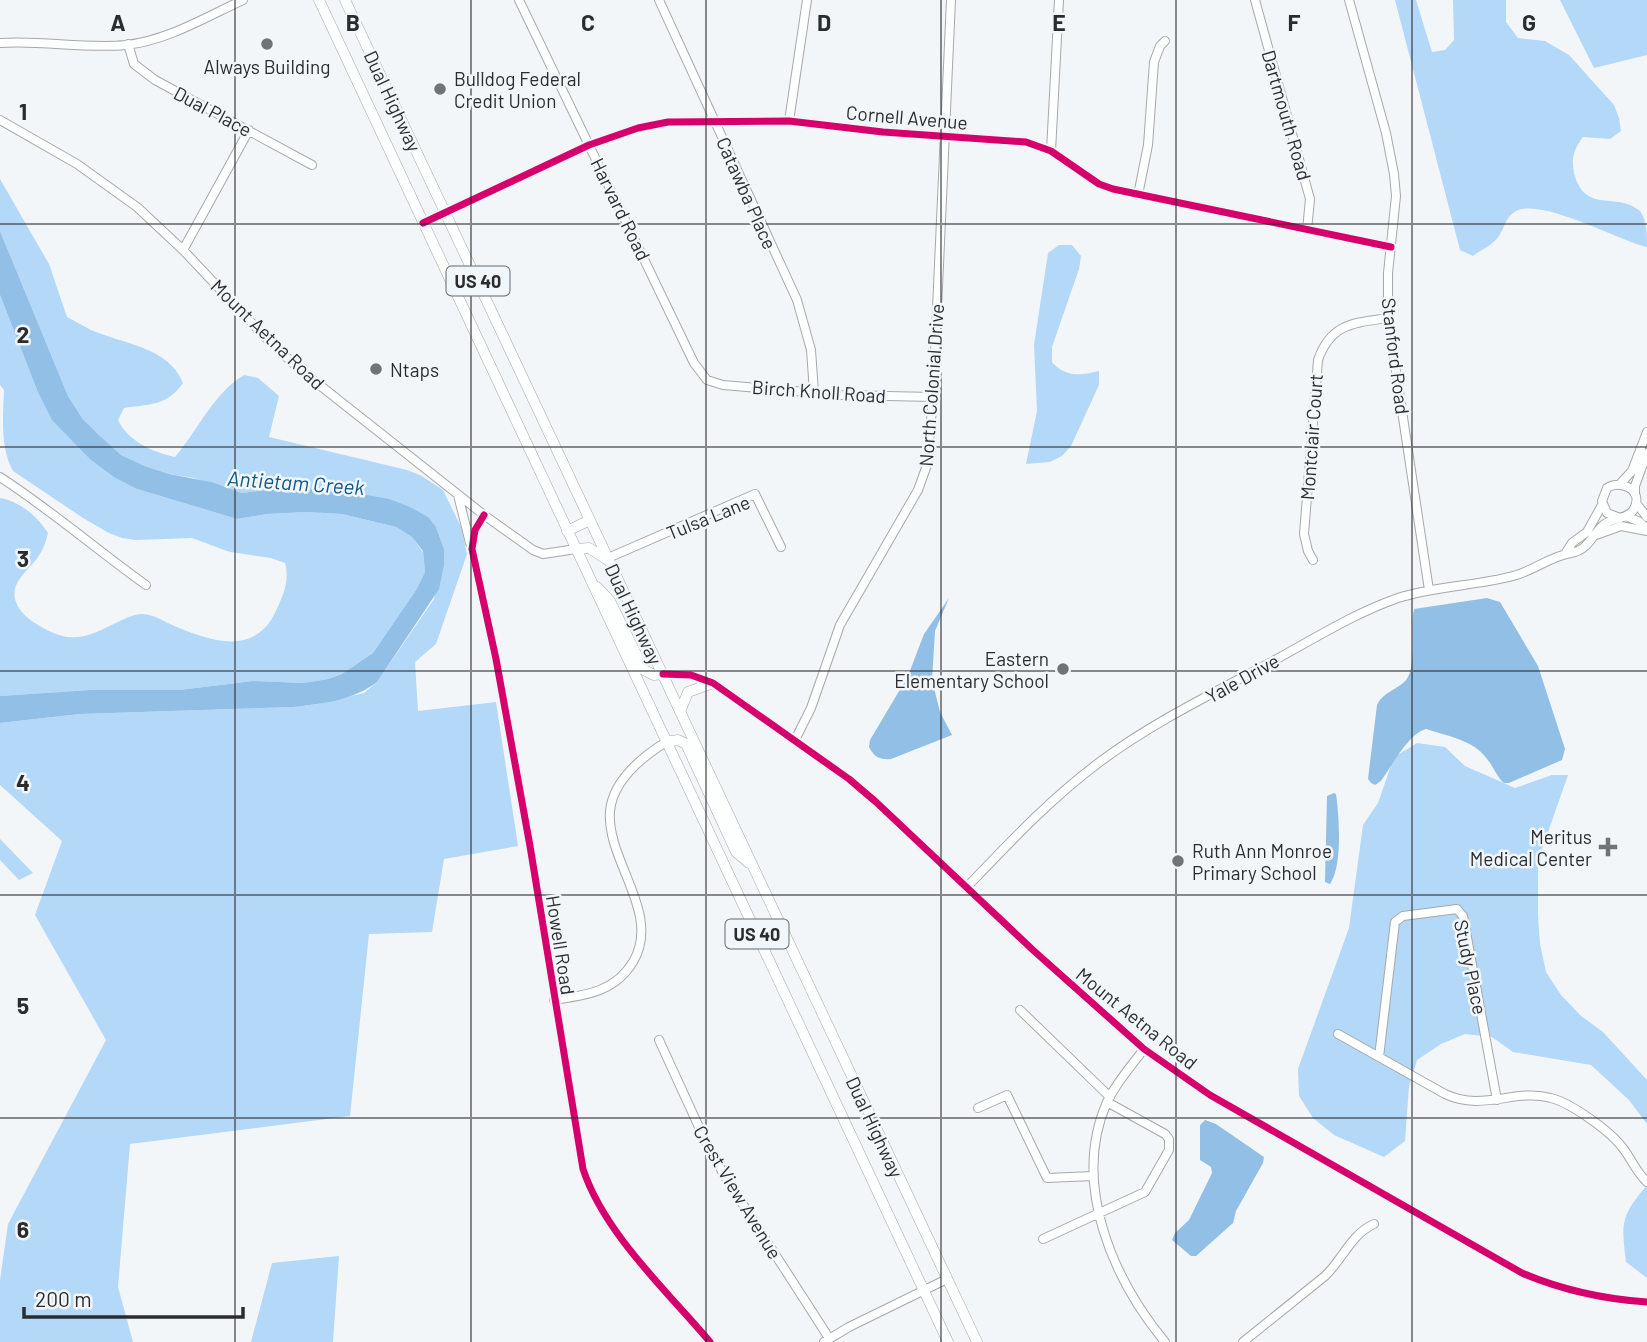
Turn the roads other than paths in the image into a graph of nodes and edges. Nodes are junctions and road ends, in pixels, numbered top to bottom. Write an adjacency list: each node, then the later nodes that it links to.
1 (243, 0): 13 (street)
2 (319, 0): 24 (main road, Dual Highway / US 40)
3 (345, 0): 23 (main road, Dual Highway / US 40)
4 (519, 0): 19 (street, Harvard Road)
5 (659, 0): 15 (street, Catawba Place)
6 (807, 0): 16 (street)
7 (951, 0): 18 (street, North Colonial Drive)
8 (1059, 0): 20 (street)
9 (1255, 0): 25 (street, Dartmouth Road)
10 (1349, 0): 26 (street, Stanford Road)
11 (1165, 41): 22 (street)
12 (0, 43): 13 (street)
13 (128, 44): 17 (street, Dual Place)
14 (0, 120): 27 (street, Mount Aetna Road)
15 (715, 121): 16 (street, Cornell Avenue); 19 (street, Cornell Avenue); 30 (street, Catawba Place)
16 (789, 121): 18 (street, Cornell Avenue)
17 (249, 130): 21 (street, Dual Place); 27 (street)
18 (944, 136): 20 (street, Cornell Avenue); 31 (street, North Colonial Drive)
19 (589, 145): 23 (street, Cornell Avenue); 29 (street, Harvard Road)
20 (1051, 151): 22 (street, Cornell Avenue)
21 (312, 165)
22 (1138, 195): 25 (street, Cornell Avenue)
23 (446, 213): 24 (street, Cornell Avenue); 42 (main road, Dual Highway / US 40)
24 (423, 223): 44 (main road, Dual Highway / US 40)
25 (1307, 230): 26 (street, Cornell Avenue)
26 (1391, 247): 28 (street, Stanford Road)
27 (183, 250): 36 (street, Mount Aetna Road)
28 (1388, 318): 51 (street, Montclair Court); 54 (street, Stanford Road)
29 (707, 380): 30 (street, Birch Knoll Road)
30 (814, 392): 31 (street, Birch Knoll Road)
31 (933, 397): 58 (street, North Colonial Drive)
32 (1647, 432): 35 (street, Yale Drive)
33 (1647, 453): 37 (street, Yale Drive)
34 (0, 477): 53 (street)
35 (1620, 484): 37 (street); 38 (street, Yale Drive)
36 (458, 495): 39 (street, Mount Aetna Road); 47 (street, Howell Road)
37 (1635, 498): 40 (street, Yale Drive); 41 (street)
38 (1602, 505): 40 (street); 49 (street, Yale Drive)
39 (484, 515): 47 (street); 48 (street, Mount Aetna Road)
40 (1623, 517): 43 (street); 45 (street, Yale Drive)
41 (1647, 517)
42 (590, 520): 44 (main road); 50 (main road, Dual Highway / US 40)
43 (1647, 530): 45 (street)
44 (568, 531): 48 (main road, Dual Highway / US 40)
45 (1596, 535): 49 (street, Yale Drive)
46 (781, 547): 50 (street, Tulsa Lane)
47 (472, 548): 62 (street, Howell Road)
48 (576, 550): 50 (main road); 52 (main road, Dual Highway / US 40)
49 (1565, 554): 54 (street, Yale Drive)
50 (608, 559): 55 (main road, Dual Highway / US 40)
51 (1313, 560)
52 (589, 579): 55 (main road); 59 (main road, Dual Highway / US 40)
53 (146, 585)
54 (1429, 590): 61 (street, Yale Drive)
55 (663, 674): 56 (street, Mount Aetna Road); 57 (main road, Dual Highway / US 40)
56 (713, 683): 57 (main road); 58 (street, Mount Aetna Road)
57 (680, 712): 60 (main road, Dual Highway / US 40)
58 (795, 740): 61 (street, Mount Aetna Road)
59 (666, 742): 60 (main road); 62 (street); 77 (main road, Dual Highway / US 40)
60 (752, 865): 76 (main road, Dual Highway / US 40)
61 (966, 888): 66 (street, Mount Aetna Road)
62 (554, 1000): 80 (street, Howell Road)
63 (1020, 1010): 68 (street)
64 (1338, 1034): 67 (street)
65 (659, 1040): 79 (street, Crest View Avenue)
66 (1144, 1049): 68 (street); 78 (street, Mount Aetna Road)
67 (1379, 1057): 69 (street); 69 (street, Study Place)
68 (1109, 1099): 71 (street); 73 (street)
69 (1497, 1100): 72 (street)
70 (978, 1108): 71 (street)
71 (1093, 1176): 73 (street)
72 (1647, 1182)
73 (1098, 1214): 75 (street); 83 (street)
74 (1374, 1224): 84 (street)
75 (1043, 1240)
76 (947, 1279): 77 (street); 82 (main road, Dual Highway / US 40)
77 (924, 1289): 79 (street); 81 (main road, Dual Highway / US 40)
78 (1647, 1302)
79 (827, 1340)
80 (710, 1342)
81 (948, 1342)
82 (977, 1342)
83 (1166, 1342)
84 (1243, 1342)

